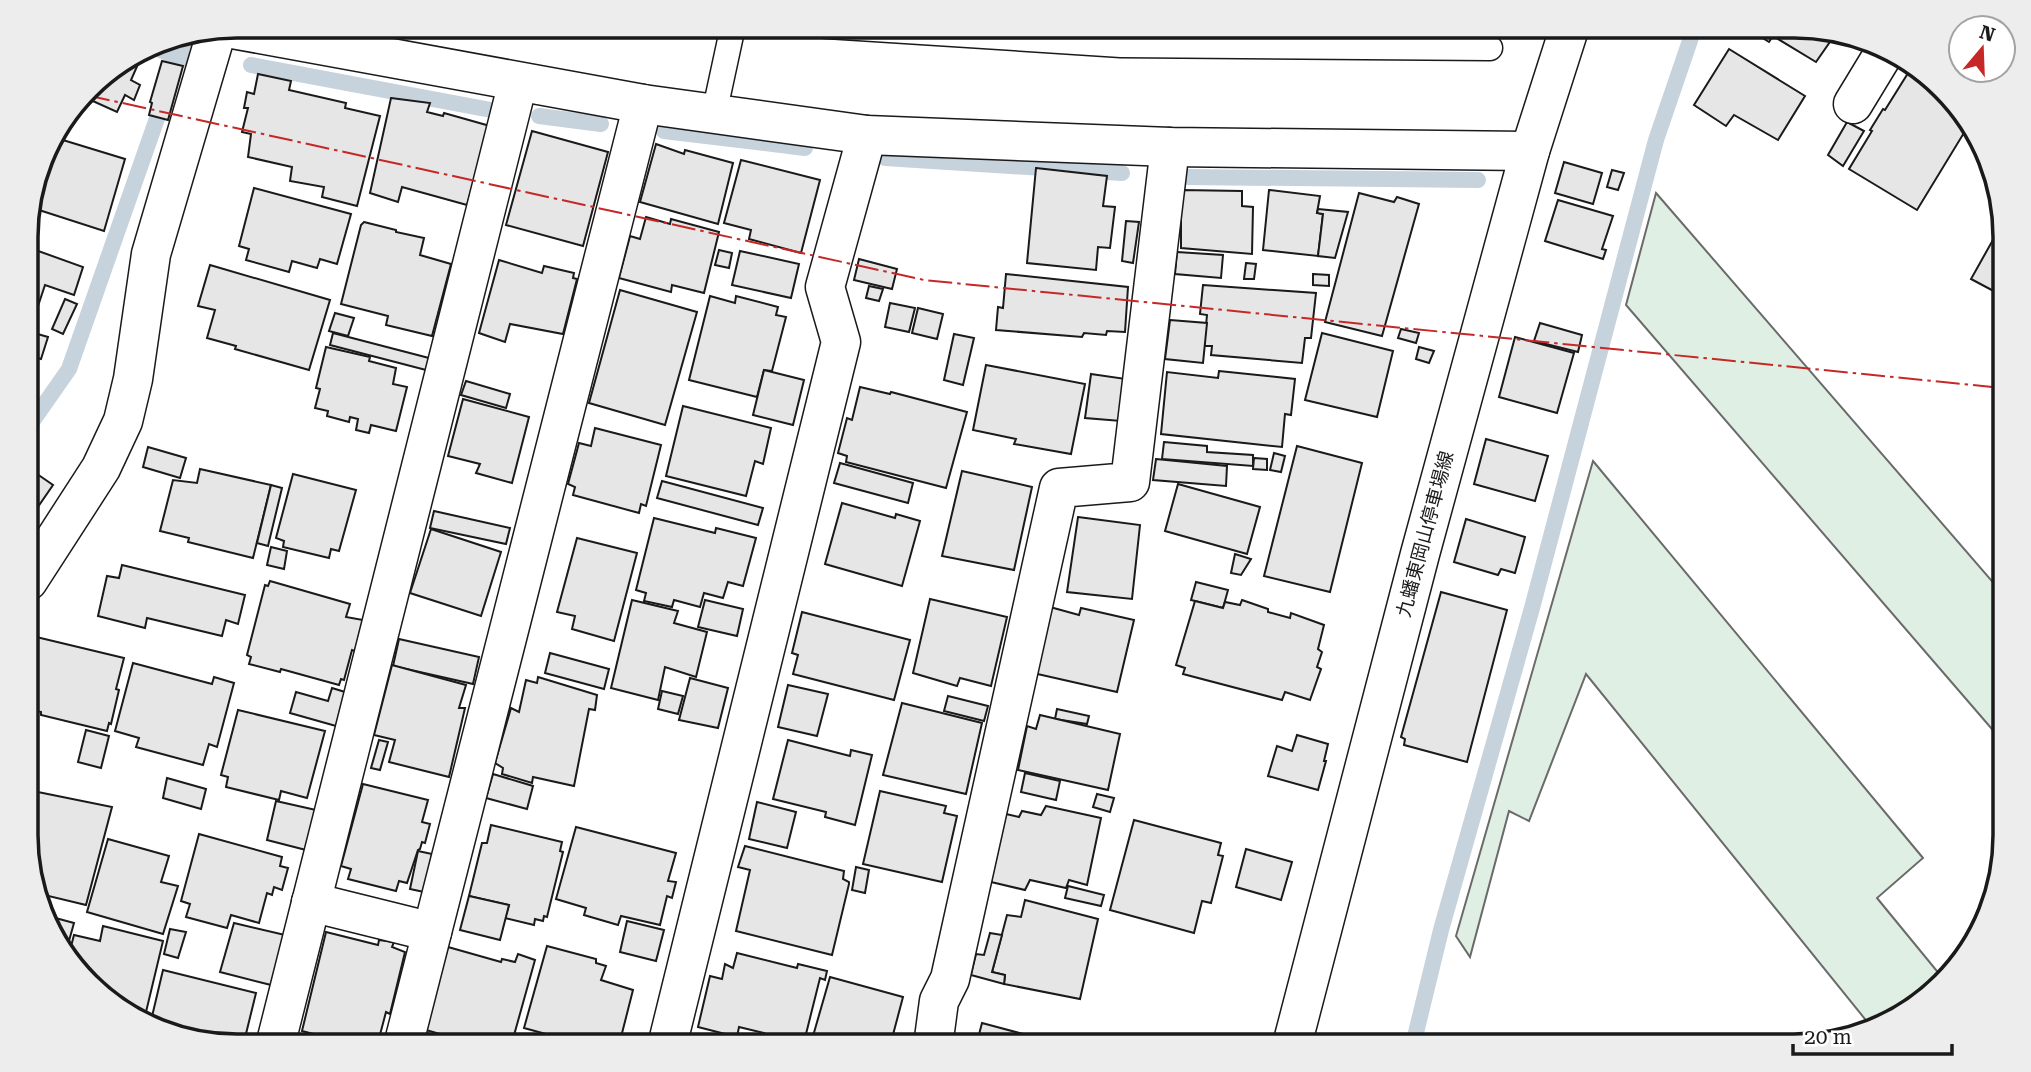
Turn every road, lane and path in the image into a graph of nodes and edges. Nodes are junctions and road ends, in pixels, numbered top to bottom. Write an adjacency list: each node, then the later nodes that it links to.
1 (1020, 38): 6 (lane)
2 (1566, 38): 14 (street, 九蟠東岡山停車場線)
3 (286, 39): 8 (street)
4 (730, 39): 11 (lane)
5 (214, 40): 15 (street)
6 (1490, 48)
7 (1881, 58): 10 (street)
8 (518, 82): 9 (street); 16 (street)
9 (643, 104): 11 (street); 17 (street)
10 (1853, 104)
11 (714, 114): 12 (street)
12 (867, 135): 13 (street); 21 (street)
13 (1170, 147): 14 (street); 22 (street)
14 (1530, 150): 18 (street, 九蟠東岡山停車場線)
15 (38, 564)
16 (311, 902): 17 (street); 19 (street)
17 (432, 932): 20 (street)
18 (1295, 1033)
19 (278, 1034)
20 (406, 1034)
21 (670, 1034)
22 (935, 1034)

